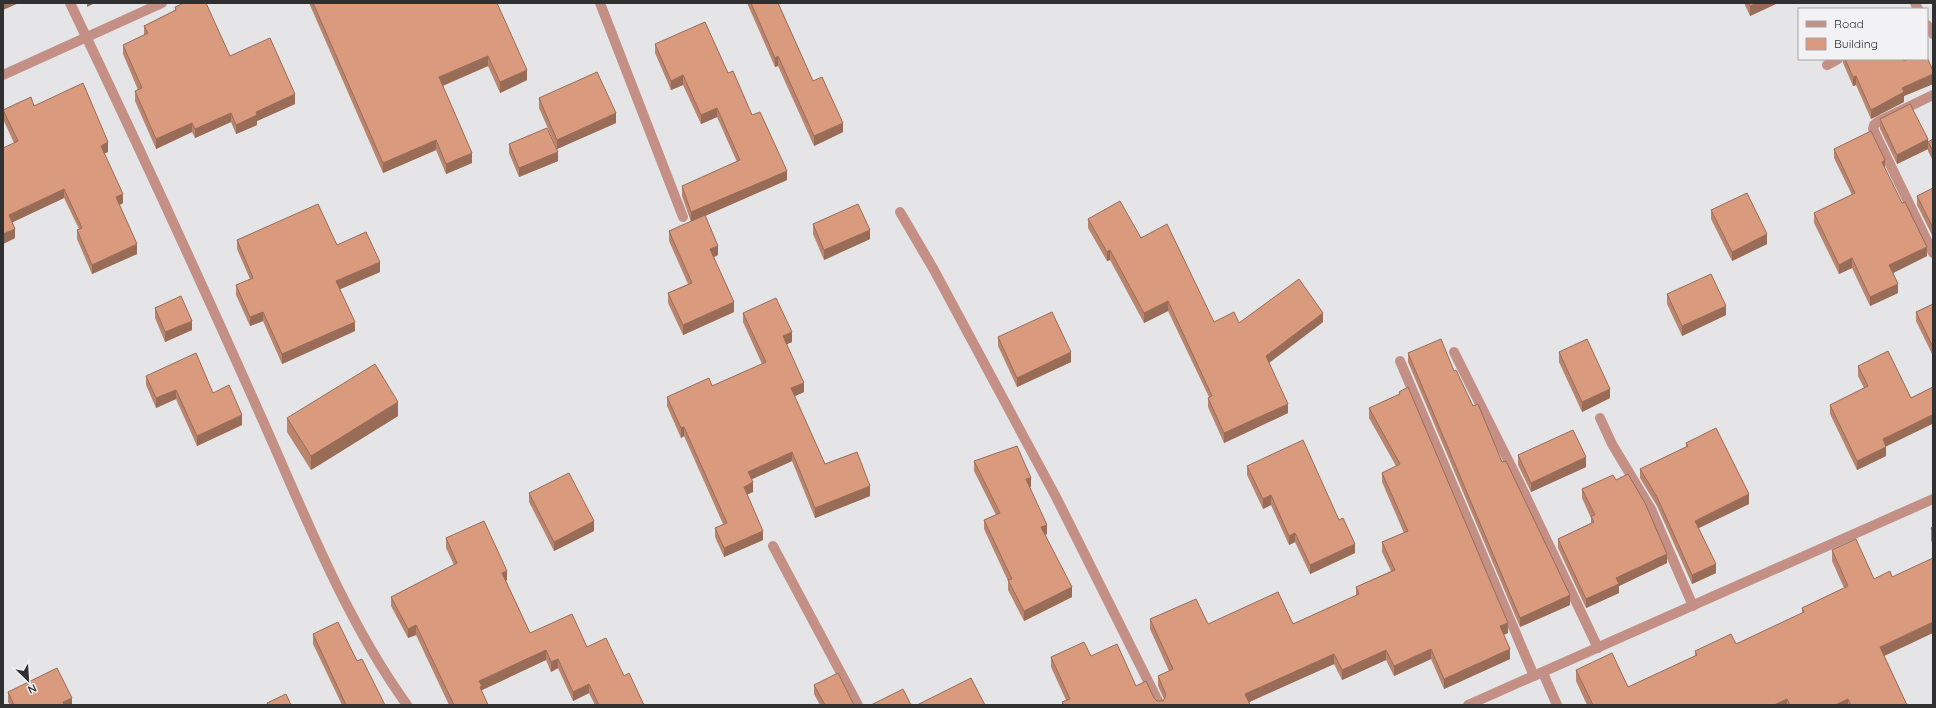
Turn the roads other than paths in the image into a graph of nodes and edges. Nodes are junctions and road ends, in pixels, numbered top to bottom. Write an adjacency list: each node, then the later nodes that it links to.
1 (70, 3): 4 (street)
2 (162, 3): 4 (street)
3 (600, 3): 10 (street)
4 (86, 36): 7 (street); 20 (street)
5 (1836, 60): 6 (street)
6 (1827, 65)
7 (3, 75)
8 (1933, 95): 11 (street)
9 (900, 212): 22 (street)
10 (684, 217)
11 (1933, 253)
12 (1454, 352): 18 (street)
13 (1400, 361): 19 (street)
14 (1600, 418): 17 (street)
15 (1933, 499): 17 (street)
16 (773, 546): 21 (street)
17 (1693, 606): 18 (street)
18 (1598, 648): 19 (street)
19 (1538, 675): 23 (street); 24 (street)
20 (407, 705)
21 (858, 705)
22 (1160, 705)
23 (1468, 705)
24 (1557, 705)

